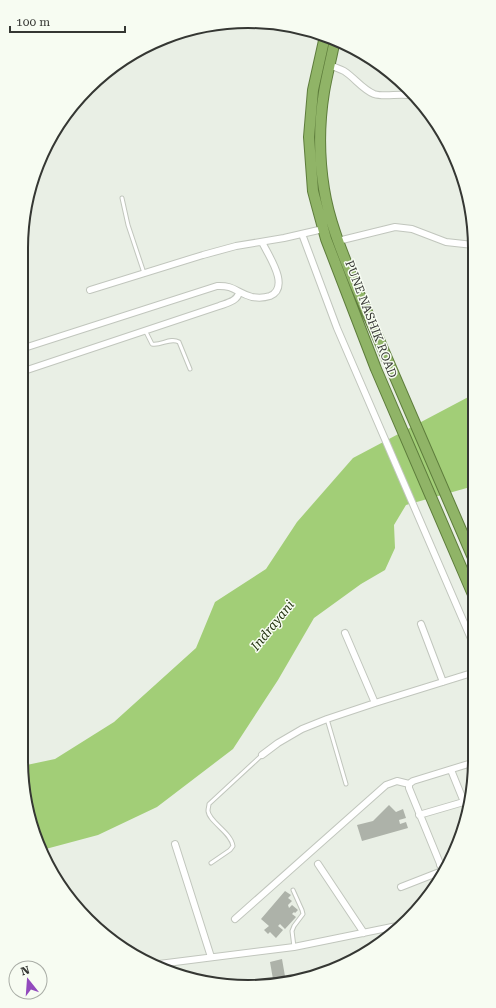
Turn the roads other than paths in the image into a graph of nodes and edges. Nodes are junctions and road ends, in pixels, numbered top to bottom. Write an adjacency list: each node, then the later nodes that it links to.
1 (324, 42): 6 (highway, PUNE NASHIK ROAD)
2 (334, 46): 3 (highway, PUNE NASHIK ROAD)
3 (330, 65): 4 (street); 8 (highway, PUNE NASHIK ROAD)
4 (406, 94)
5 (122, 198): 11 (lane)
6 (323, 229): 7 (street); 19 (highway, PUNE NASHIK ROAD)
7 (302, 234): 9 (street); 21 (street)
8 (338, 241): 10 (street); 18 (highway, PUNE NASHIK ROAD)
9 (262, 242): 11 (street); 13 (street)
10 (468, 244)
11 (144, 273): 12 (street)
12 (90, 290)
13 (239, 292): 14 (street); 15 (street)
14 (145, 330): 16 (lane); 17 (street)
15 (28, 347)
16 (190, 369)
17 (28, 370)
18 (468, 546)
19 (468, 584)
20 (420, 624): 24 (street)
21 (468, 632)
22 (345, 633): 25 (street)
23 (468, 674): 24 (street)
24 (443, 682): 25 (street)
25 (374, 703): 26 (street)
26 (326, 719): 27 (street); 30 (lane)
27 (262, 755): 36 (lane)
28 (468, 764): 29 (street)
29 (451, 770): 31 (street); 32 (street)
30 (346, 784)
31 (409, 784): 34 (street); 42 (street)
32 (464, 800)
33 (465, 801): 34 (street)
34 (419, 814): 38 (street)
35 (174, 844): 46 (street)
36 (211, 863)
37 (318, 864): 44 (street)
38 (441, 866)
39 (439, 870): 40 (street)
40 (401, 887)
41 (293, 890): 45 (lane)
42 (235, 919)
43 (390, 927): 44 (street)
44 (364, 933): 45 (street)
45 (294, 947): 46 (street)
46 (212, 957): 47 (street)
47 (165, 963)

